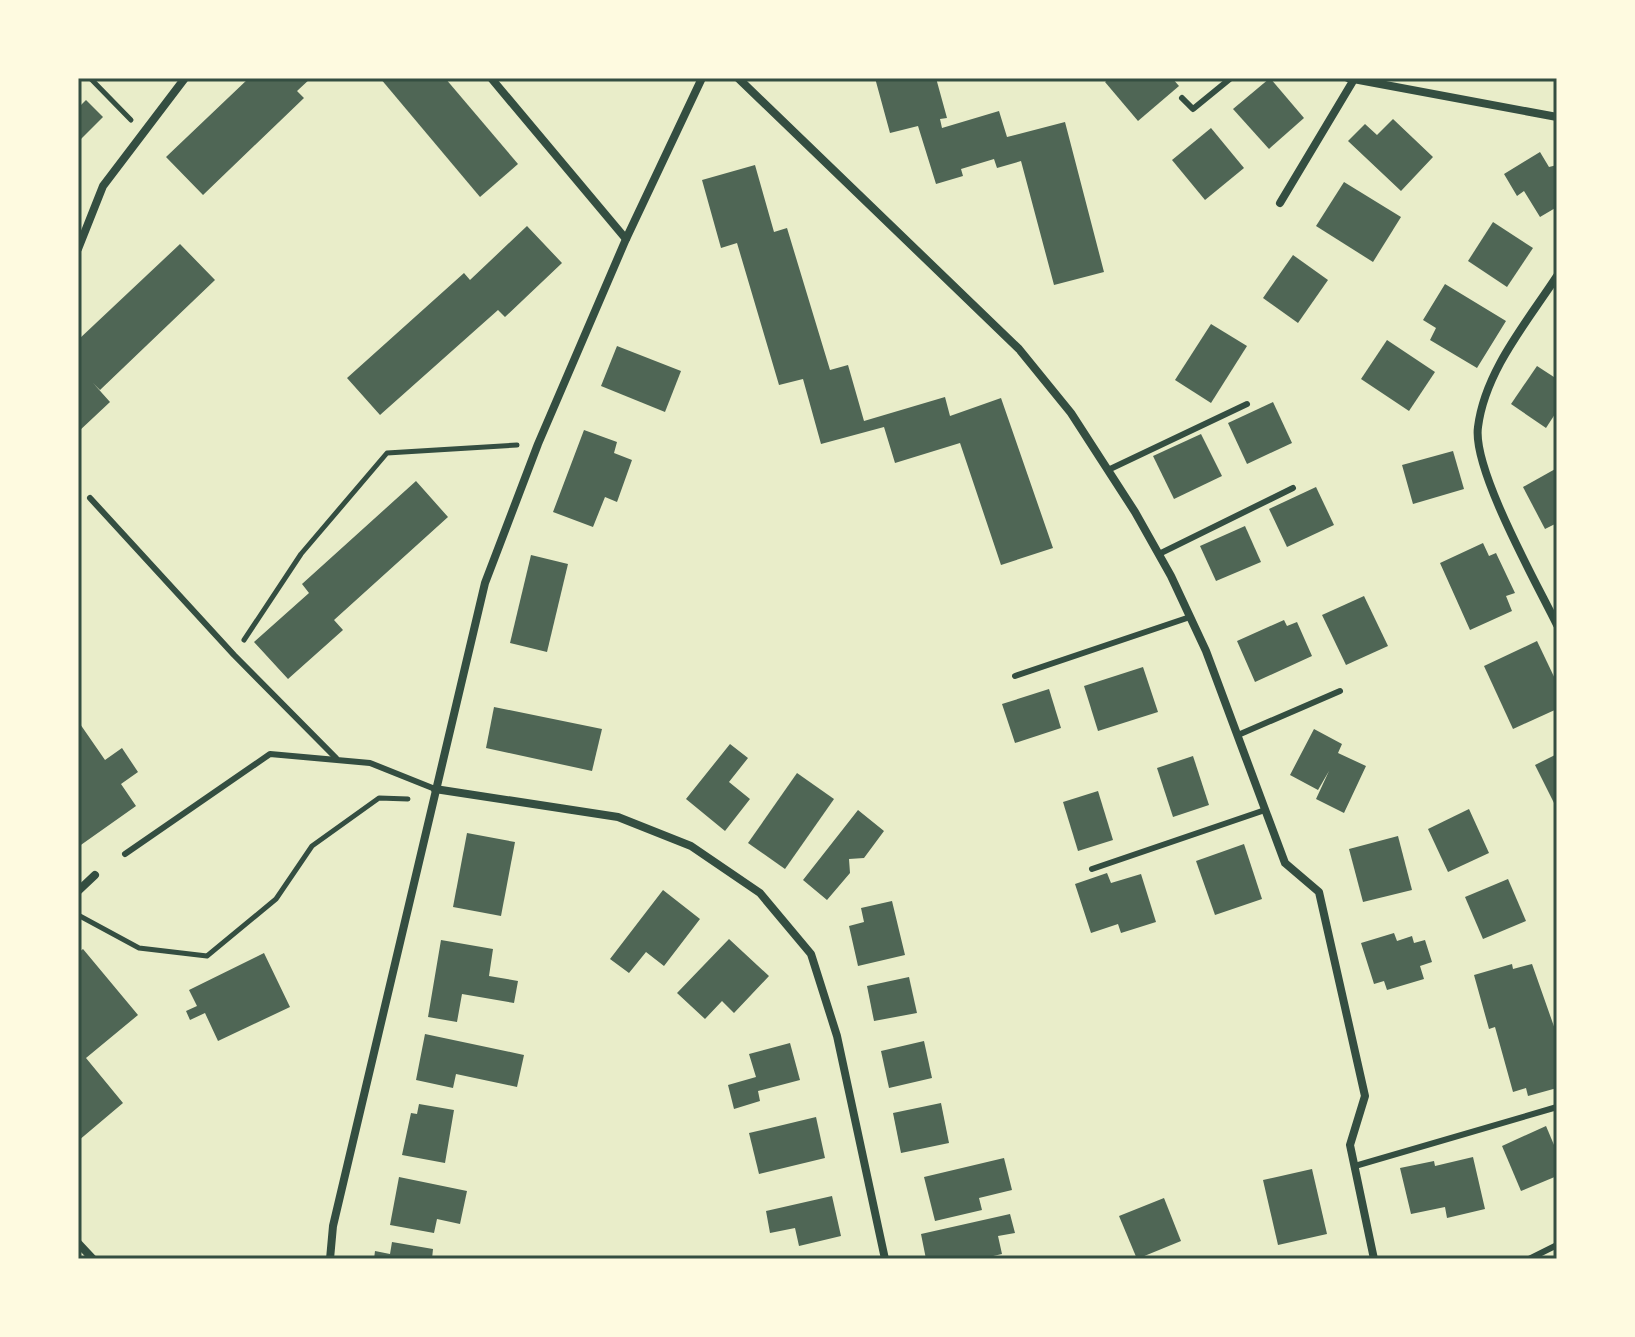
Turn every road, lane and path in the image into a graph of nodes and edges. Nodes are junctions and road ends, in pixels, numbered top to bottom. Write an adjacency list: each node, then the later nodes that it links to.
1 (90, 78): 10 (path)
2 (185, 78): 10 (street)
3 (491, 78): 12 (street)
4 (702, 78): 12 (street)
5 (738, 78): 17 (street)
6 (1231, 78): 8 (lane)
7 (1351, 80): 9 (street); 11 (street)
8 (1182, 98)
9 (1557, 117)
10 (143, 132): 13 (street)
11 (1280, 203)
12 (626, 239): 16 (street)
13 (78, 249)
14 (1557, 276): 22 (street)
15 (1247, 404): 17 (lane)
16 (538, 444): 23 (path); 28 (street)
17 (1108, 470): 20 (street)
18 (1293, 488): 20 (lane)
19 (90, 498): 23 (lane)
20 (1159, 554): 21 (street)
21 (1190, 617): 24 (lane); 26 (street)
22 (1557, 625)
23 (234, 655): 27 (lane)
24 (1015, 676)
25 (1340, 691): 26 (lane)
26 (1238, 735): 30 (street)
27 (336, 758): 28 (lane); 31 (lane)
28 (435, 789): 29 (street); 42 (street)
29 (431, 800): 35 (path); 41 (street)
30 (1265, 810): 32 (lane); 37 (street)
31 (125, 854)
32 (1092, 869)
33 (95, 875): 34 (street)
34 (78, 891)
35 (78, 915)
36 (1557, 1107): 37 (lane)
37 (1355, 1166): 43 (street)
38 (78, 1243): 40 (street)
39 (1557, 1245): 44 (lane)
40 (93, 1259)
41 (330, 1259)
42 (885, 1259)
43 (1374, 1259)
44 (1529, 1259)

